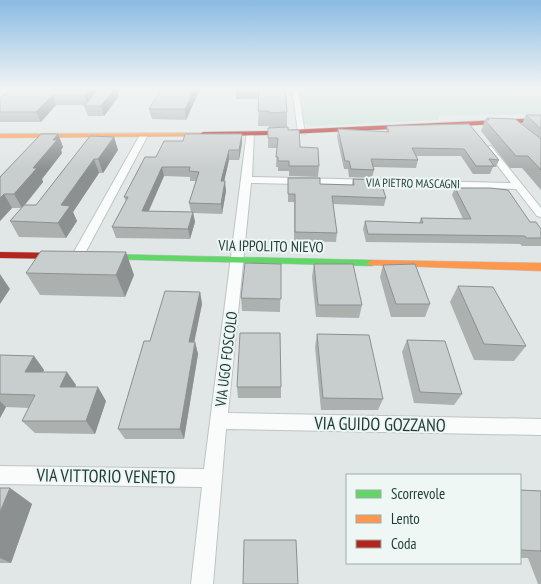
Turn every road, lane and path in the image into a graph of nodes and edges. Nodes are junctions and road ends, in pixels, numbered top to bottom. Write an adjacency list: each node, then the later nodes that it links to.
1 (299, 115): 6 (street)
2 (541, 120): 3 (street)
3 (508, 121): 4 (street); 5 (street)
4 (467, 123): 6 (street); 11 (street)
5 (518, 130)
6 (302, 132): 7 (street)
7 (250, 134): 8 (street); 10 (street, VIA UGO FOSCOLO)
8 (144, 135): 9 (street); 14 (street)
9 (0, 136)
10 (247, 180): 11 (street, VIA PIETRO MASCAGNI); 15 (street, VIA UGO FOSCOLO)
11 (518, 186): 12 (street)
12 (541, 214)
13 (0, 255): 14 (street, VIA IPPOLITO NIEVO)
14 (87, 257): 15 (street, VIA IPPOLITO NIEVO)
15 (238, 261): 16 (street, VIA IPPOLITO NIEVO); 17 (street, VIA UGO FOSCOLO)
16 (541, 267)
17 (218, 421): 18 (street, VIA GUIDO GOZZANO); 20 (street, VIA UGO FOSCOLO)
18 (541, 427)
19 (0, 475): 20 (street, VIA VITTORIO VENETO)
20 (212, 478): 21 (street, VIA UGO FOSCOLO)
21 (202, 584)

